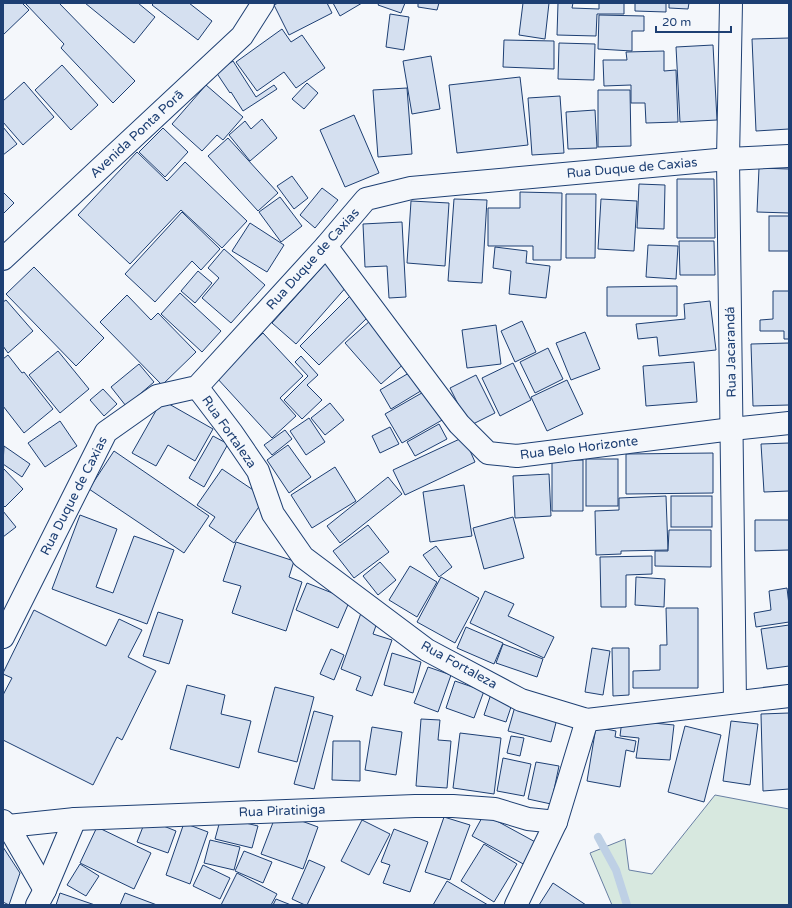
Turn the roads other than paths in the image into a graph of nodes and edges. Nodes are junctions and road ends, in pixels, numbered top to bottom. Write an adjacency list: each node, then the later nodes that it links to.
1 (263, 3): 6 (street, Avenida Ponta Porã)
2 (731, 3): 4 (street, Rua Jacarandá)
3 (789, 156): 4 (street, Rua Duque de Caxias)
4 (728, 159): 5 (street, Rua Duque de Caxias); 9 (street, Rua Jacarandá)
5 (326, 246): 7 (street, Rua Duque de Caxias); 9 (street, Rua Belo Horizonte)
6 (3, 259)
7 (197, 387): 10 (street, Rua Duque de Caxias); 13 (street, Rua Fortaleza)
8 (789, 424): 9 (street, Rua Belo Horizonte)
9 (732, 429): 12 (street, Rua Jacarandá)
10 (3, 637)
11 (789, 696): 12 (street, Rua Fortaleza)
12 (735, 702): 13 (street, Rua Fortaleza)
13 (587, 720): 15 (street)
14 (75, 819): 15 (street, Rua Piratiniga); 16 (street, Rua Piratiniga); 17 (street)
15 (556, 822): 18 (street)
16 (5, 823): 17 (street)
17 (41, 897)
18 (516, 905)

